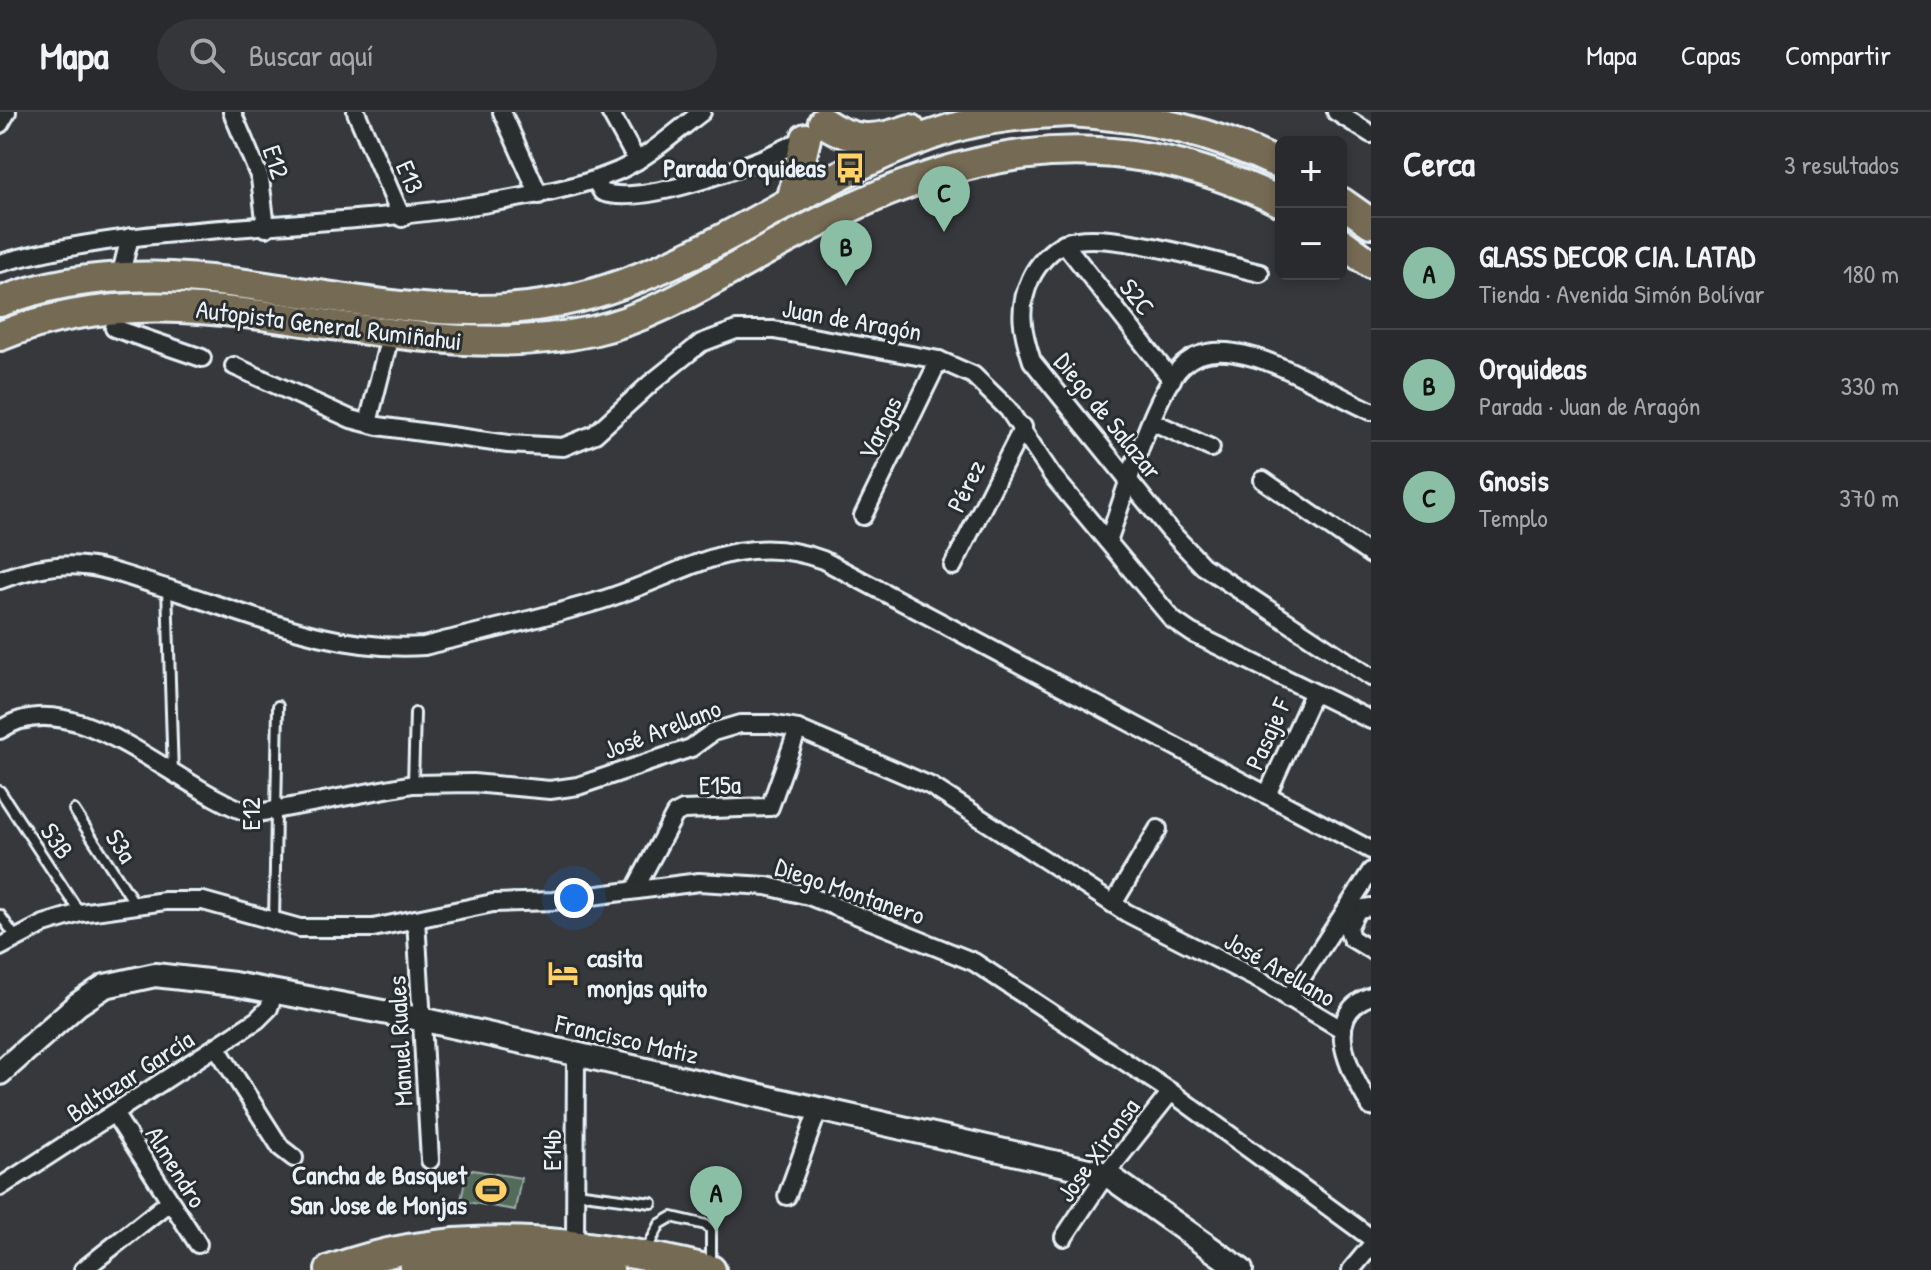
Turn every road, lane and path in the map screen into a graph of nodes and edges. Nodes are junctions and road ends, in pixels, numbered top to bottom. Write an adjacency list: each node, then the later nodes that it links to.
1 (7, 112): 11 (street)
2 (232, 112): 23 (street, E12)
3 (356, 112): 21 (street, E13)
4 (502, 112): 17 (street)
5 (610, 112): 14 (street)
6 (702, 112): 14 (street)
7 (964, 112): 12 (highway)
8 (1070, 112): 10 (highway, Autopista General Rumiñahui); 15 (highway, Autopista General Rumiñahui)
9 (1336, 112): 13 (street)
10 (1034, 113): 19 (highway, Autopista General Rumiñahui)
11 (0, 124)
12 (818, 124): 16 (street); 19 (highway)
13 (1371, 134)
14 (637, 161): 16 (street)
15 (1275, 162)
16 (595, 180): 17 (street)
17 (539, 195): 21 (street)
18 (1275, 199): 33 (highway, Autopista General Rumiñahui)
19 (791, 202): 30 (highway, Autopista General Rumiñahui)
20 (1347, 206): 22 (highway)
21 (402, 218): 23 (street)
22 (1371, 223)
23 (266, 228): 24 (street)
24 (130, 237): 27 (street); 30 (street)
25 (1064, 243): 29 (street); 38 (street, S2C); 44 (street, Diego de Salazar)
26 (1347, 246): 28 (highway)
27 (0, 263)
28 (1371, 264)
29 (1260, 273)
30 (120, 277): 31 (highway, Autopista General Rumiñahui)
31 (0, 302)
32 (114, 328): 35 (street)
33 (0, 336)
34 (387, 348): 41 (street)
35 (202, 358)
36 (939, 360): 41 (street, Juan de Aragón); 42 (street, Juan de Aragón); 46 (street, Vargas)
37 (234, 366): 41 (street, Juan de Aragón)
38 (1172, 380): 39 (street); 40 (street)
39 (1371, 411)
40 (1151, 421): 43 (street); 44 (street)
41 (368, 423)
42 (1023, 427): 47 (street, Juan de Aragón); 49 (street, Pérez)
43 (1211, 448)
44 (1130, 479): 47 (street); 52 (street, Diego de Salazar)
45 (1263, 480): 48 (street)
46 (863, 516)
47 (1108, 541): 53 (street, Juan de Aragón)
48 (1371, 555)
49 (953, 566)
50 (0, 580): 51 (street)
51 (167, 588): 59 (lane); 62 (street)
52 (1371, 677)
53 (1313, 694): 56 (street, Juan de Aragón); 62 (street, Pasaje F)
54 (278, 706): 64 (lane, E12)
55 (415, 713): 60 (lane)
56 (1371, 720)
57 (798, 729): 60 (street, José Arellano); 68 (street, E15a); 70 (street, José Arellano)
58 (0, 730): 59 (street, José Arellano)
59 (173, 774): 64 (street, José Arellano)
60 (413, 784): 64 (street, José Arellano)
61 (0, 791): 72 (lane, S3B)
62 (1267, 795): 66 (street)
63 (74, 810): 69 (lane, S3a)
64 (274, 811): 75 (lane, E12)
65 (1158, 829): 70 (street)
66 (1371, 850)
67 (1371, 871): 81 (street)
68 (635, 889): 74 (street, Diego Montanero); 87 (street, Diego Montanero)
69 (135, 904): 72 (street, Diego Montanero); 75 (street, Diego Montanero)
70 (1113, 904): 81 (street, José Arellano)
71 (1371, 907): 78 (street)
72 (80, 913): 76 (street, Diego Montanero)
73 (0, 915): 76 (lane)
74 (416, 919): 75 (street, Diego Montanero); 82 (street, Manuel Ruales)
75 (274, 923)
76 (15, 936): 77 (street, Diego Montanero)
77 (0, 947)
78 (1371, 950)
79 (274, 993): 82 (street, Francisco Matiz); 84 (street, Baltazar García); 86 (street, Francisco Matiz)
80 (1371, 996): 83 (street)
81 (1288, 999): 83 (street, José Arellano)
82 (425, 1020): 85 (street, Francisco Matiz); 92 (street, Manuel Ruales)
83 (1343, 1030): 88 (street)
84 (217, 1048): 90 (street, Baltazar García); 91 (street)
85 (576, 1056): 89 (street, Francisco Matiz); 95 (street, E14b)
86 (0, 1073)
87 (1171, 1092): 93 (street, Jose Xironsa); 100 (street, Diego Montanero)
88 (1371, 1107)
89 (818, 1110): 93 (street, Francisco Matiz); 96 (street)
90 (115, 1115): 94 (street, Baltazar García); 97 (street, Almendro)
91 (294, 1158)
92 (430, 1160)
93 (1106, 1174): 99 (street, Jose Xironsa); 110 (street, Francisco Matiz)
94 (0, 1187)
95 (576, 1193): 98 (lane); 101 (street, E14b)
96 (787, 1196)
97 (169, 1202): 102 (street, Almendro); 105 (street)
98 (652, 1203)
99 (1064, 1237)
100 (1371, 1238)
101 (575, 1243): 104 (highway); 106 (highway)
102 (198, 1244)
103 (1371, 1246): 111 (street)
104 (644, 1254): 109 (highway); 109 (lane)
105 (83, 1270)
106 (330, 1270)
107 (414, 1270): 108 (highway)
108 (609, 1270)
109 (711, 1270)
110 (1241, 1270)
111 (1351, 1270)

